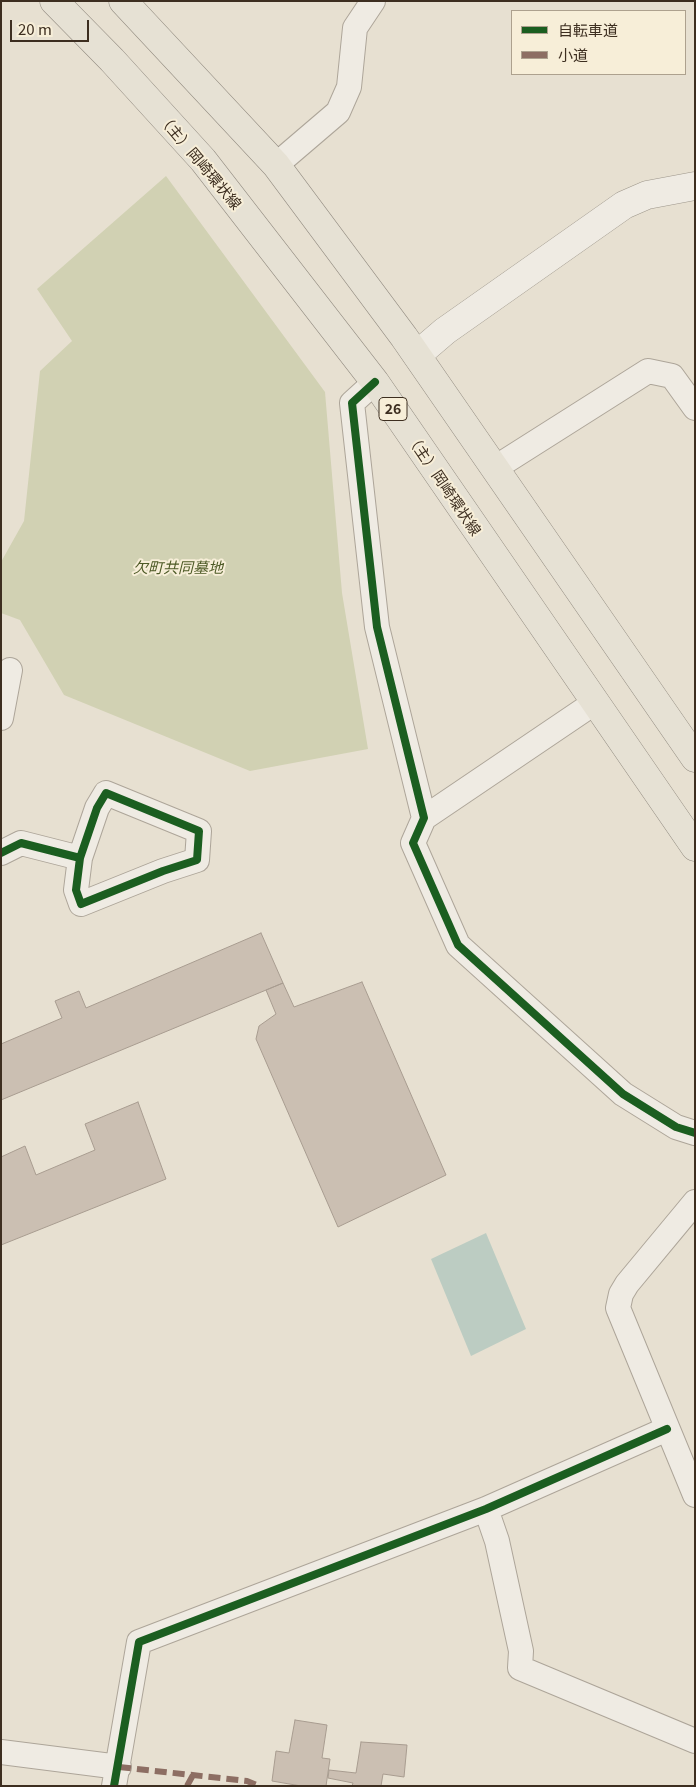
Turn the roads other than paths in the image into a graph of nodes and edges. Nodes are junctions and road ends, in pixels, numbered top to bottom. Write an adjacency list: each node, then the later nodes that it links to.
1 (54, 1): 7 (main road, （主）岡崎環状線 / 26)
2 (123, 1): 4 (main road)
3 (373, 1): 4 (street)
4 (276, 165): 6 (main road)
5 (695, 186): 6 (street)
6 (417, 355): 9 (main road)
7 (375, 382): 11 (main road, （主）岡崎環状線 / 26); 14 (street)
8 (695, 408): 9 (street)
9 (495, 468): 13 (main road)
10 (10, 670): 12 (street)
11 (594, 703): 14 (street); 15 (main road, （主）岡崎環状線 / 26)
12 (1, 718)
13 (695, 758)
14 (424, 818): 18 (street)
15 (695, 848)
16 (1, 852): 17 (street)
17 (80, 858): 17 (street)
18 (695, 1133)
19 (695, 1202): 20 (street)
20 (667, 1429): 21 (street); 22 (street)
21 (695, 1496)
22 (486, 1509): 23 (street); 25 (street)
23 (695, 1741)
24 (1, 1752): 25 (street)
25 (116, 1776)

